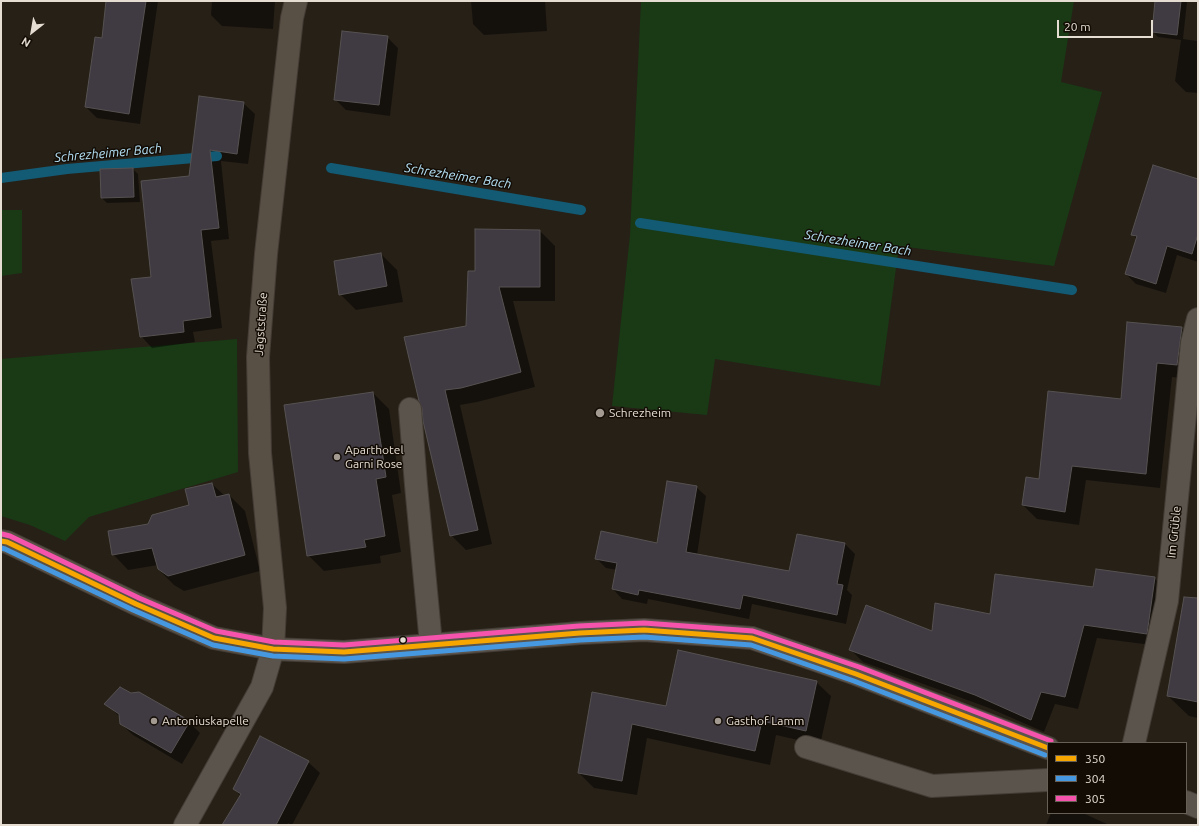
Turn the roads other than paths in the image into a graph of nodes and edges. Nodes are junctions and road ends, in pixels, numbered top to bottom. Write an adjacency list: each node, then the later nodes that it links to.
1 (296, 1): 6 (main road, Jagststraße)
2 (1198, 319): 7 (street, Im Grüble)
3 (410, 409): 5 (street)
4 (1, 542): 6 (main road)
5 (431, 644): 6 (street); 9 (street)
6 (273, 649): 13 (street)
7 (1134, 742)
8 (806, 748): 10 (street)
9 (1047, 748)
10 (1047, 780)
11 (1187, 802): 12 (street)
12 (1198, 807)
13 (185, 825)

